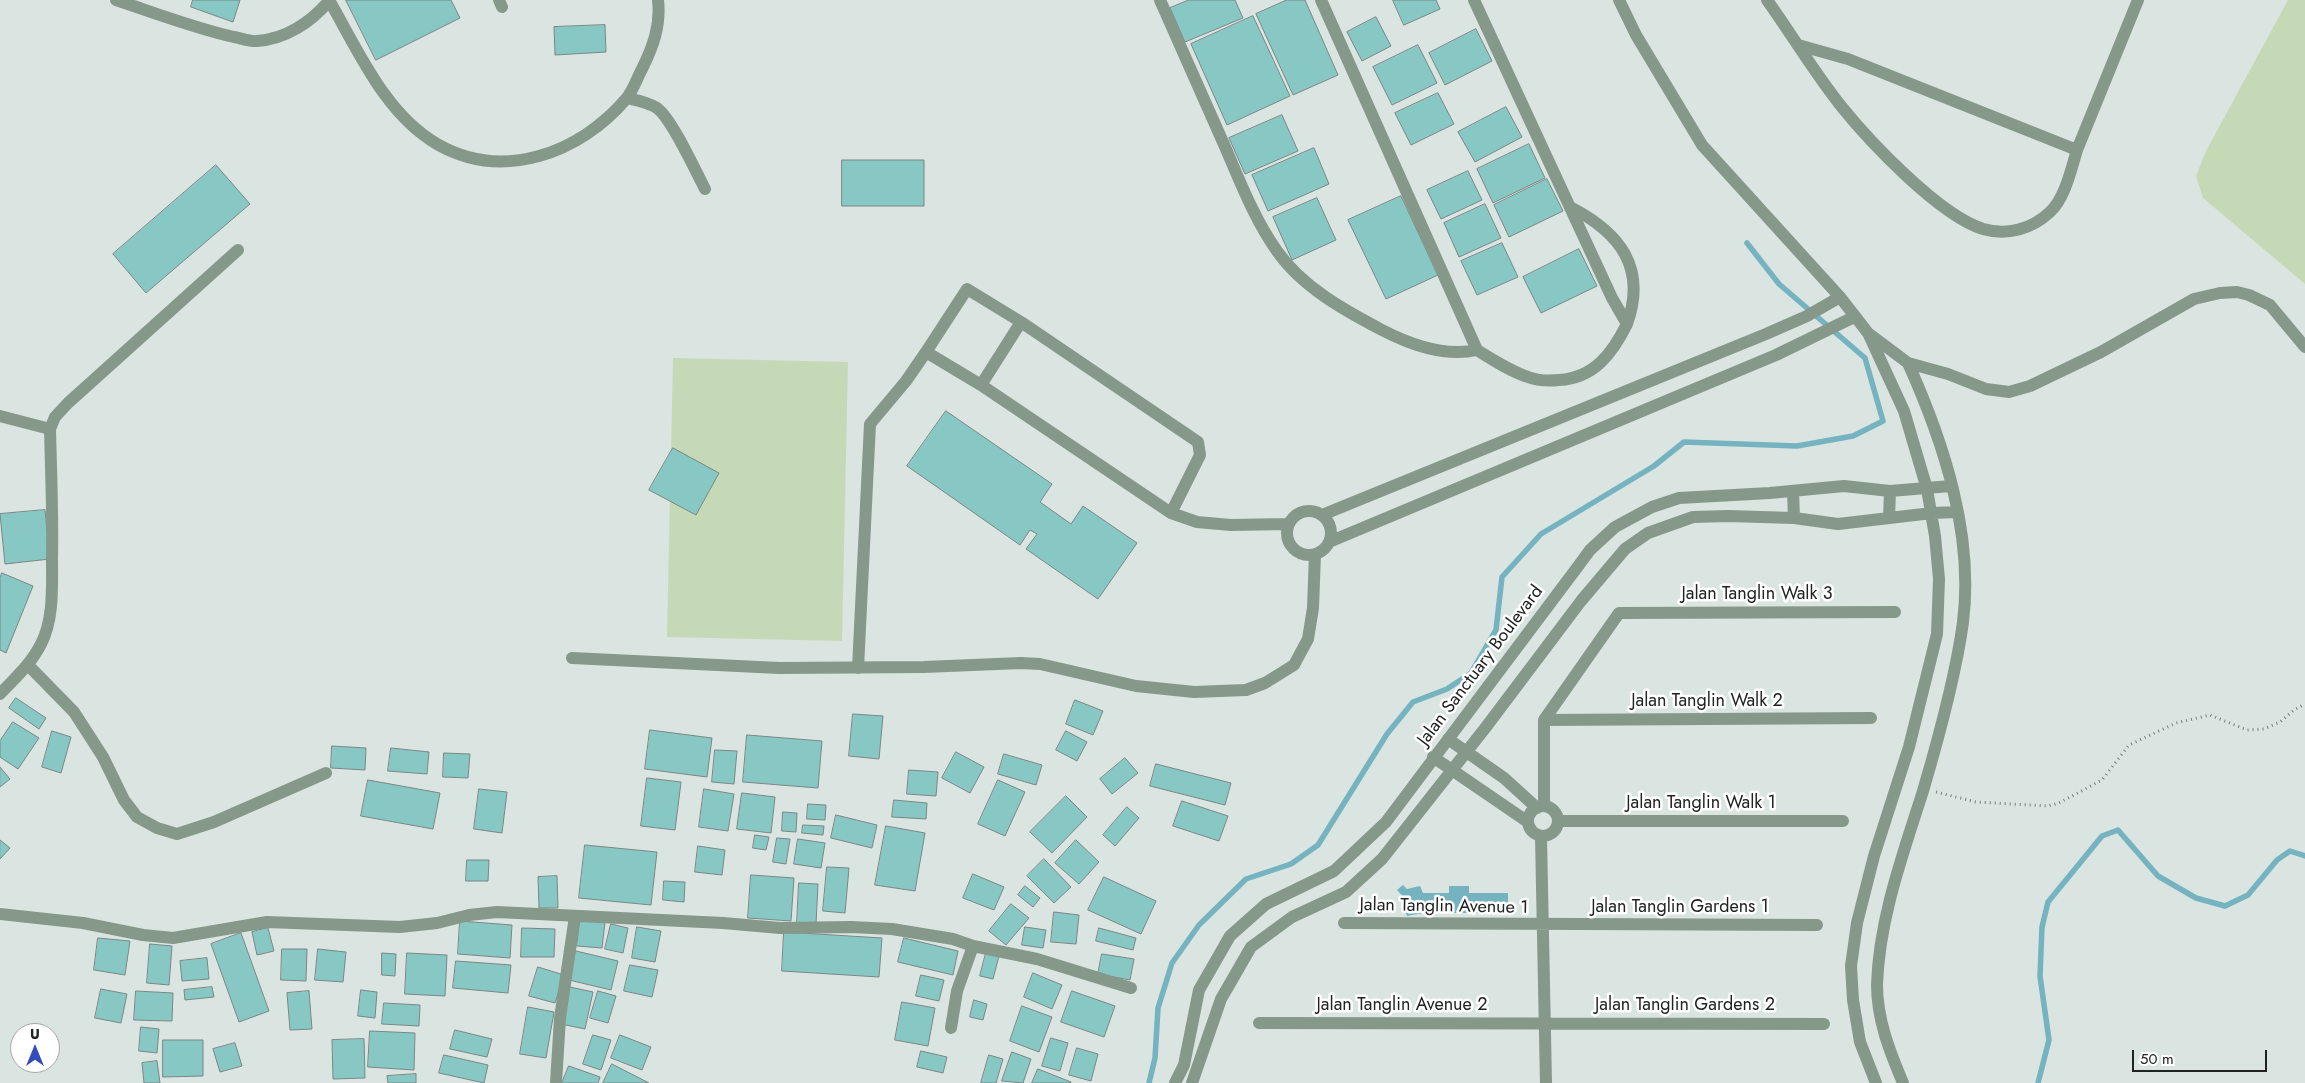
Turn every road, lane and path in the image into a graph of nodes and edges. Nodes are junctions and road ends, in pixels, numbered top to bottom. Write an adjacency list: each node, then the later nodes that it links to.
1 (116, 0): 2 (street)
2 (329, 0): 11 (street)
3 (658, 0): 11 (street)
4 (1160, 0): 22 (street)
5 (1322, 0): 22 (street)
6 (1474, 0): 14 (street)
7 (1619, 0): 16 (street)
8 (1767, 0): 10 (street)
9 (2138, 0): 12 (street)
10 (1798, 45): 12 (street); 12 (street)
11 (627, 98): 13 (street)
12 (2077, 150)
13 (705, 189)
14 (1572, 208): 19 (street); 19 (street)
15 (238, 250): 27 (street)
16 (1840, 297): 17 (street); 35 (street)
17 (1854, 317): 20 (street); 39 (street)
18 (1021, 322): 23 (street); 25 (street); 33 (street)
19 (1627, 324): 22 (street)
20 (1868, 333): 24 (street); 29 (street)
21 (2305, 347): 24 (street)
22 (1477, 350)
23 (926, 352): 25 (street); 44 (street)
24 (1908, 364): 28 (street)
25 (981, 385): 33 (street)
26 (0, 416): 27 (street)
27 (50, 429): 43 (street)
28 (1951, 486): 29 (street, Jalan Sanctuary Boulevard); 32 (street)
29 (1927, 488): 31 (street, Jalan Sanctuary Boulevard); 34 (street)
30 (1792, 491): 31 (street, Jalan Sanctuary Boulevard); 36 (street); 49 (street, Jalan Sanctuary Boulevard)
31 (1890, 491): 37 (street)
32 (1958, 512): 34 (street); 54 (street)
33 (1172, 513): 38 (street)
34 (1932, 513): 37 (street); 75 (street)
35 (1322, 515): 38 (street); 39 (street)
36 (1794, 518): 37 (street); 50 (street)
37 (1889, 518)
38 (1288, 524): 40 (street)
39 (1329, 542): 40 (street)
40 (1314, 554): 44 (street)
41 (1895, 612): 48 (street, Jalan Tanglin Walk 3)
42 (572, 658): 44 (street)
43 (28, 665): 45 (street); 53 (street)
44 (858, 668)
45 (0, 694)
46 (2305, 704): 54 (path)
47 (1871, 718): 48 (street, Jalan Tanglin Walk 2)
48 (1544, 720): 55 (street)
49 (1448, 739): 50 (street); 51 (street, Jalan Sanctuary Boulevard)
50 (1466, 752): 52 (street); 55 (street)
51 (1433, 757): 52 (street); 72 (street, Jalan Sanctuary Boulevard)
52 (1452, 770): 58 (street); 73 (street)
53 (326, 774)
54 (1923, 789): 76 (street)
55 (1541, 807): 56 (street); 58 (street)
56 (1558, 821): 57 (street, Jalan Tanglin Walk 1); 59 (street)
57 (1843, 821)
58 (1528, 822): 59 (street)
59 (1541, 837): 63 (street)
60 (0, 914): 61 (street)
61 (575, 916): 65 (street); 71 (street)
62 (1344, 924): 63 (street, Jalan Tanglin Avenue 1)
63 (1543, 925): 64 (street, Jalan Tanglin Gardens 1); 68 (street)
64 (1817, 925)
65 (973, 946): 66 (street); 70 (street)
66 (1131, 988)
67 (1260, 1023): 68 (street, Jalan Tanglin Avenue 2)
68 (1545, 1023): 69 (street, Jalan Tanglin Gardens 2); 74 (street)
69 (1824, 1024)
70 (950, 1028)
71 (556, 1083)
72 (1175, 1083)
73 (1192, 1083)
74 (1546, 1083)
75 (1876, 1083)
76 (1904, 1083)

